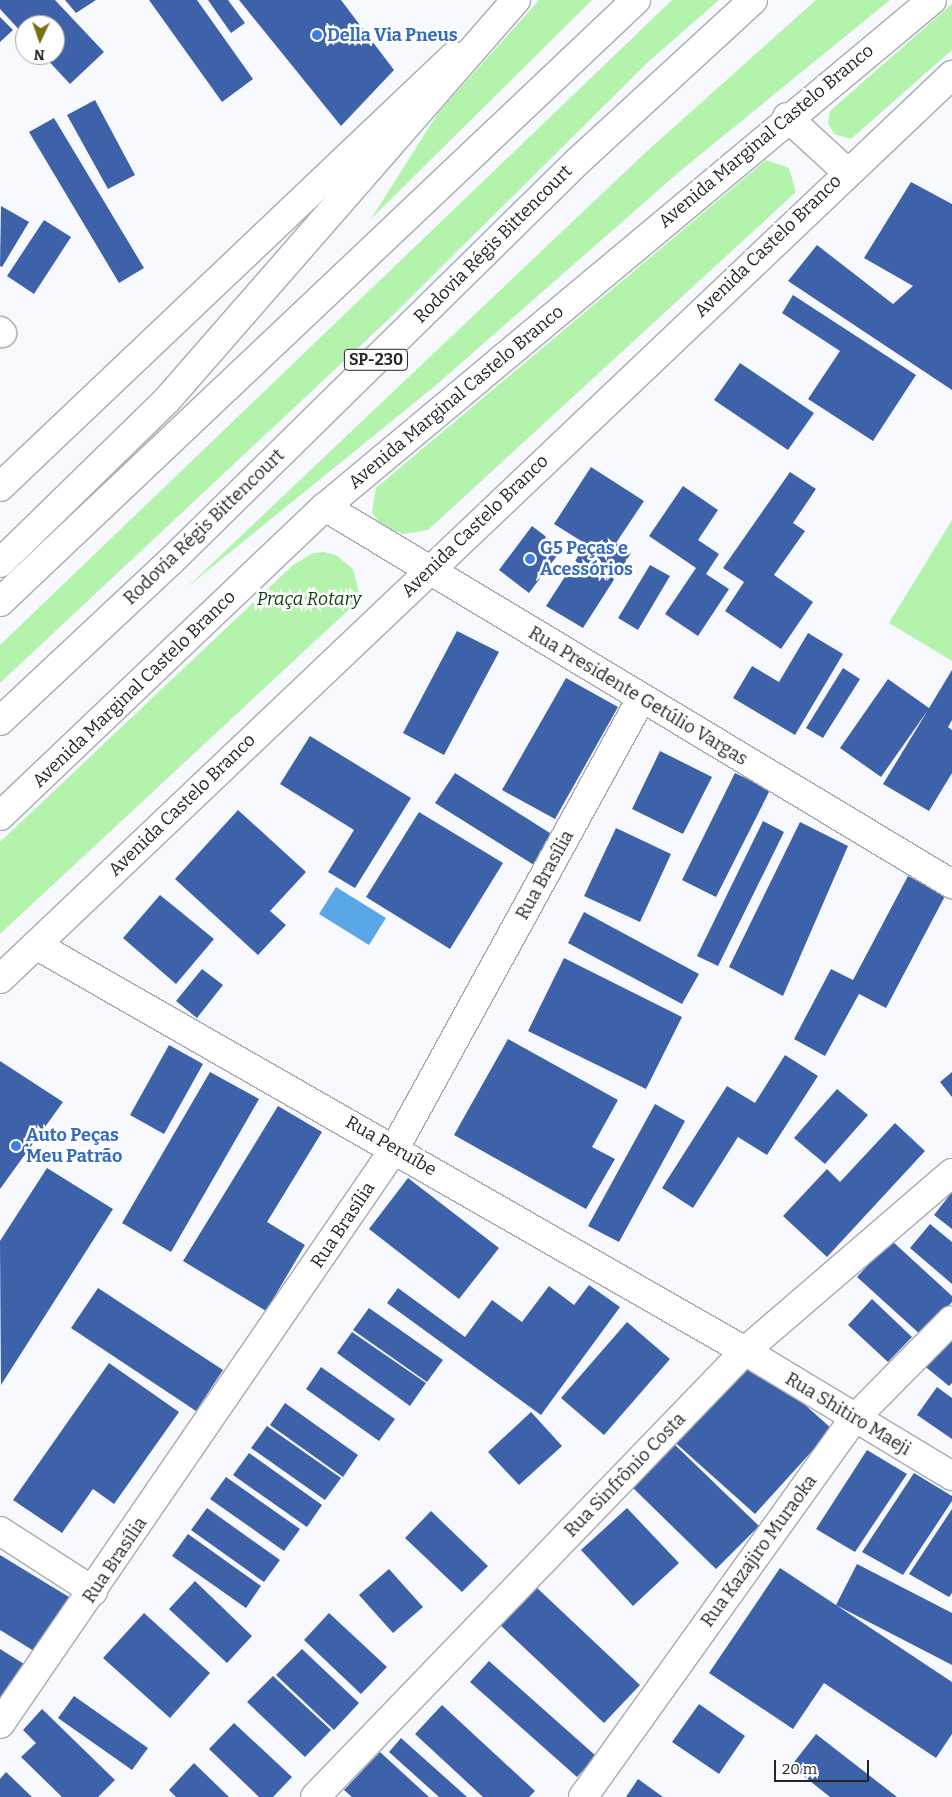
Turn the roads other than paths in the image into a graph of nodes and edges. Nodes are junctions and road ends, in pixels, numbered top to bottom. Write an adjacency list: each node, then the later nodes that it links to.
1 (514, 0): 8 (main road); 10 (main road)
2 (636, 0): 12 (main road)
3 (753, 0): 14 (main road, Rodovia Régis Bittencourt / SP-230)
4 (932, 0): 6 (main road, Avenida Marginal Castelo Branco)
5 (952, 75): 7 (main road, Avenida Castelo Branco)
6 (787, 117): 7 (main road); 9 (main road, Avenida Marginal Castelo Branco)
7 (847, 172): 11 (main road, Avenida Castelo Branco)
8 (0, 487)
9 (325, 507): 11 (main road, Rua Presidente Getúlio Vargas); 15 (main road, Avenida Marginal Castelo Branco)
10 (0, 562)
11 (429, 569): 13 (main road, Rua Presidente Getúlio Vargas); 17 (main road, Avenida Castelo Branco)
12 (0, 602)
13 (641, 699): 16 (main road, Rua Presidente Getúlio Vargas); 19 (main road, Rua Brasília)
14 (0, 721)
15 (0, 816)
16 (952, 884)
17 (36, 945): 18 (main road, Avenida Castelo Branco); 19 (main road, Rua Peruíbe)
18 (0, 979)
19 (395, 1148): 22 (main road, Rua Peruíbe); 26 (main road, Rua Brasília)
20 (952, 1173): 22 (main road, Rua Sinfrônio Costa)
21 (952, 1320): 23 (main road, Rua Kazajiro Muraoka)
22 (745, 1350): 23 (main road, Rua Shitiro Maeji); 28 (main road, Rua Sinfrônio Costa)
23 (854, 1419): 24 (main road, Rua Shitiro Maeji); 29 (main road, Rua Kazajiro Muraoka)
24 (952, 1476)
25 (0, 1531): 26 (main road)
26 (93, 1591): 27 (main road, Rua Brasília)
27 (0, 1724)
28 (316, 1797)
29 (583, 1797)

